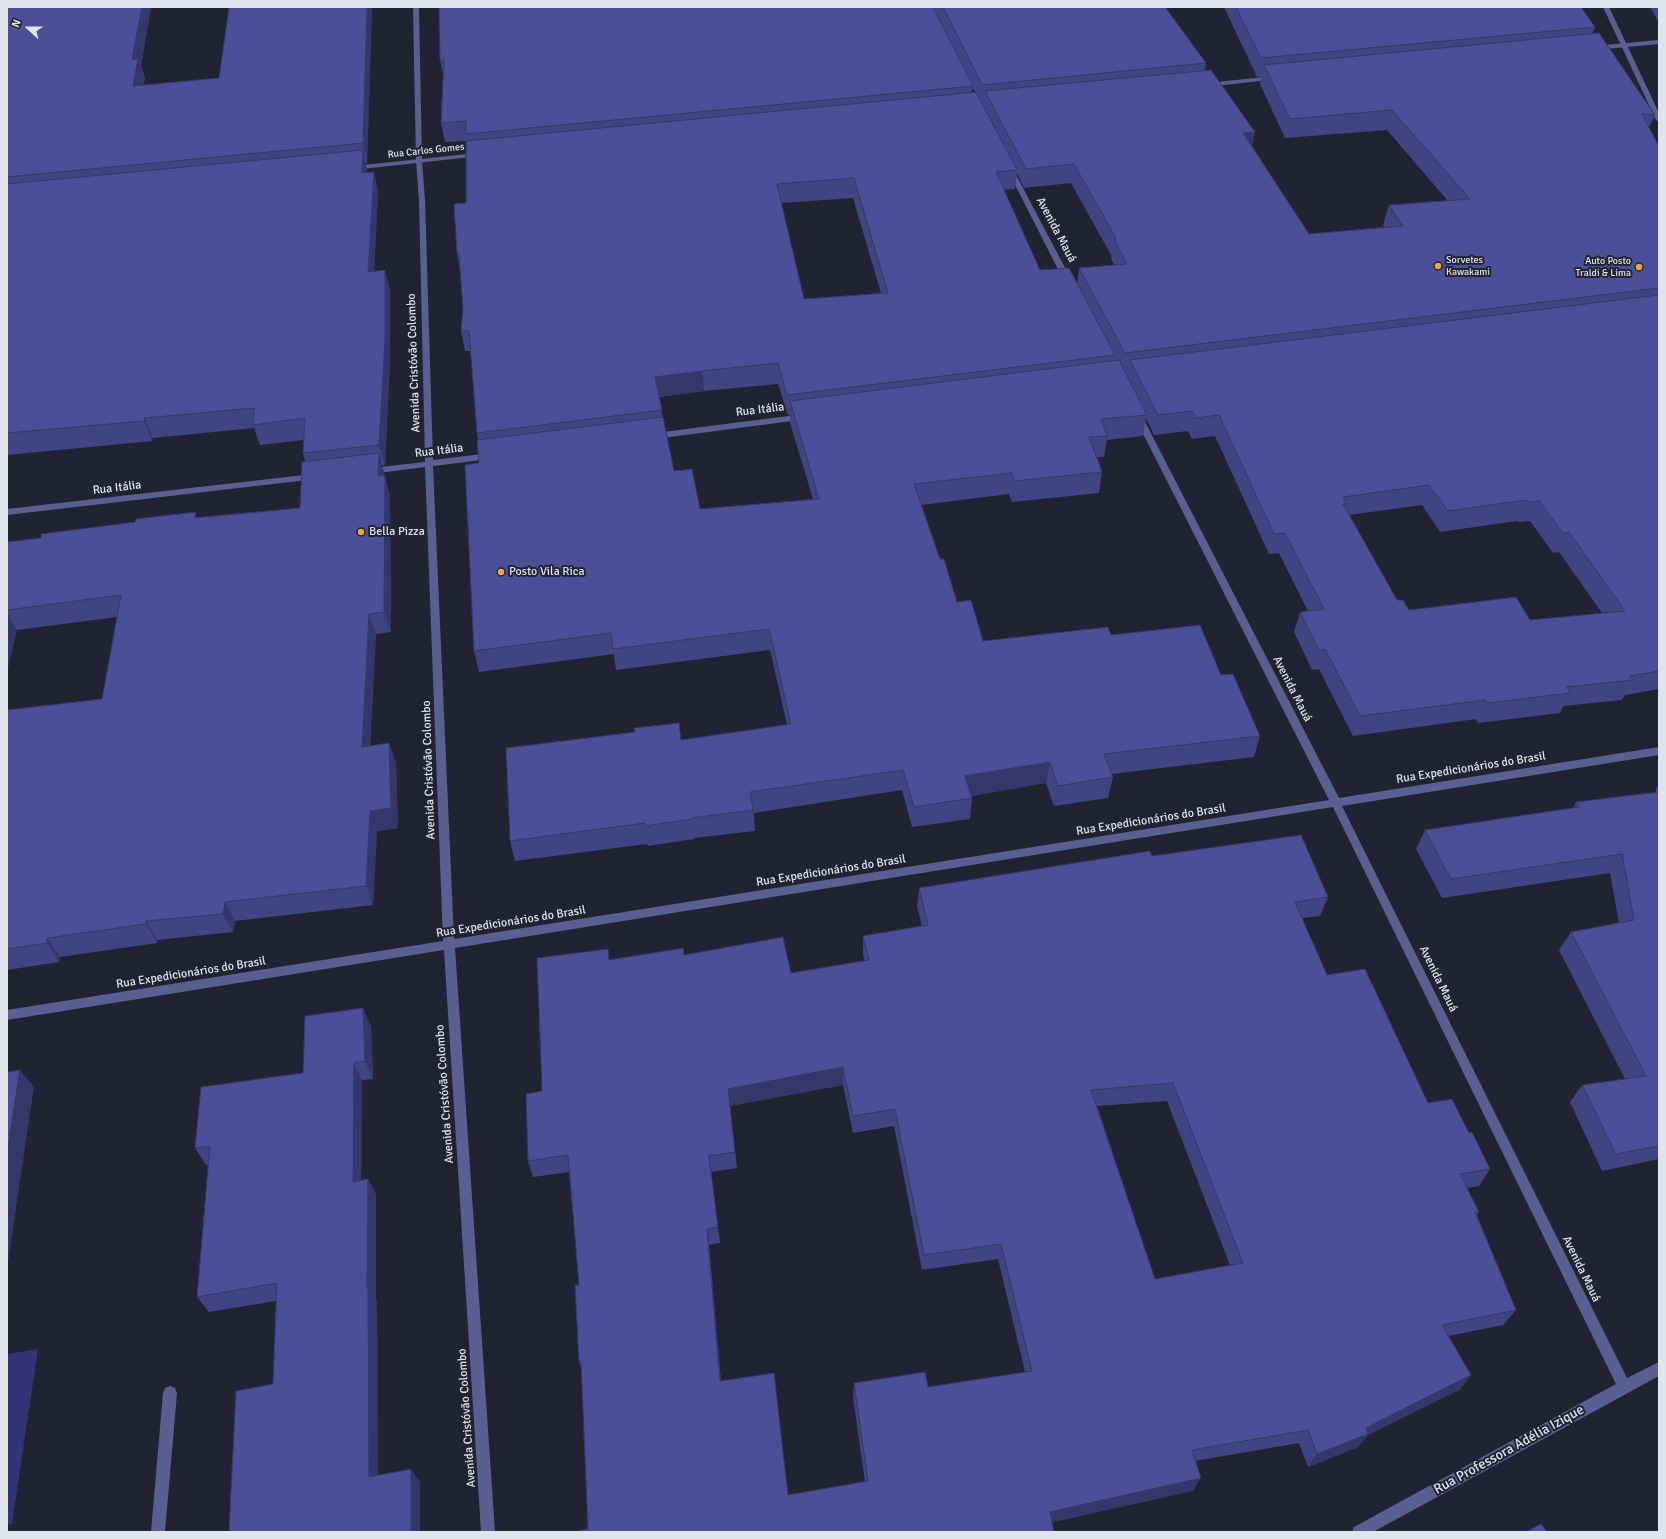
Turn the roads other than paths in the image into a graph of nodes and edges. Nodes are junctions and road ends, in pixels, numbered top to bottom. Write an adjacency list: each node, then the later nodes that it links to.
1 (416, 7): 10 (street, Avenida Cristóvão Colombo)
2 (1606, 7): 4 (street)
3 (1659, 42): 4 (street)
4 (1625, 45): 5 (street); 8 (street)
5 (1585, 49)
6 (1285, 77): 7 (street)
7 (1198, 86)
8 (1659, 120)
9 (489, 154): 10 (street, Rua Carlos Gomes)
10 (419, 161): 12 (street, Rua Carlos Gomes); 18 (street, Avenida Cristóvão Colombo)
11 (1006, 162): 13 (street, Avenida Mauá)
12 (347, 168)
13 (1072, 287)
14 (1133, 406): 23 (street, Avenida Mauá)
15 (810, 416): 16 (street, Rua Itália)
16 (643, 437)
17 (501, 455): 18 (street, Rua Itália)
18 (430, 464): 19 (street, Rua Itália); 24 (street, Avenida Cristóvão Colombo)
19 (359, 472)
20 (320, 476): 21 (street, Rua Itália)
21 (7, 512)
22 (1659, 751): 23 (street, Rua Expedicionários do Brasil)
23 (1336, 803): 24 (street, Rua Expedicionários do Brasil); 27 (street, Avenida Mauá)
24 (449, 945): 25 (street, Rua Expedicionários do Brasil); 30 (street, Avenida Cristóvão Colombo)
25 (7, 1015)
26 (1659, 1369): 27 (street, Rua Professora Adélia Izique)
27 (1624, 1387): 31 (street, Rua Professora Adélia Izique)
28 (170, 1393): 29 (street)
29 (158, 1532)
30 (488, 1532)
31 (1359, 1532)

